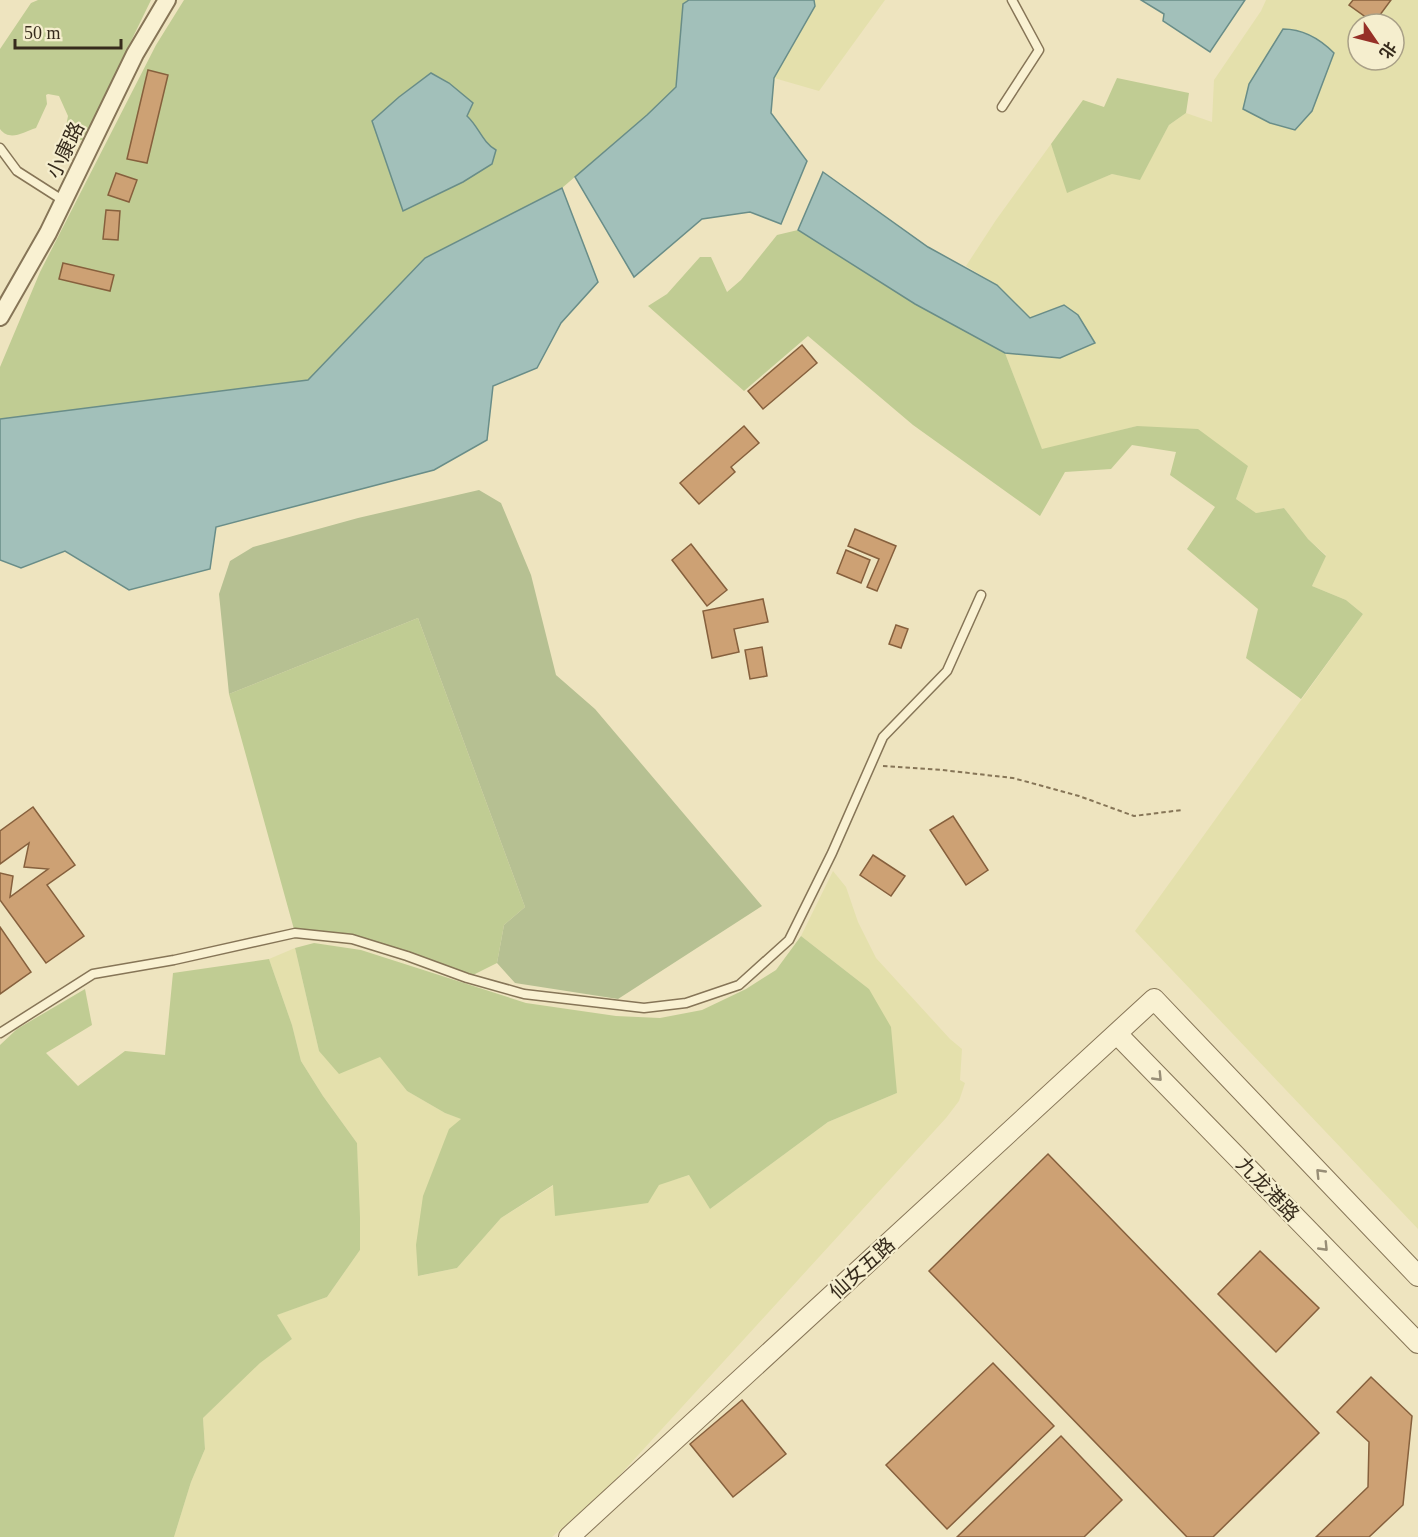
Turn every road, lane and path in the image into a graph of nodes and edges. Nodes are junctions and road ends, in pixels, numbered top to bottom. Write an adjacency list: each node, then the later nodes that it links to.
1 (167, 0): 5 (street, 小康路)
2 (1012, 0): 3 (lane)
3 (1002, 107)
4 (0, 148): 5 (lane)
5 (64, 201): 6 (street, 小康路)
6 (0, 317)
7 (981, 595): 8 (lane)
8 (871, 766): 9 (path); 10 (lane)
9 (1182, 810)
10 (0, 1033)
11 (1120, 1038): 12 (street, 仙女五路, one-way to 11); 13 (street, 九龙港路, one-way to 13); 14 (street, 仙女五路); 15 (street, 仙女五路)
12 (1418, 1276)
13 (1418, 1343)
14 (569, 1537)
15 (582, 1537)

